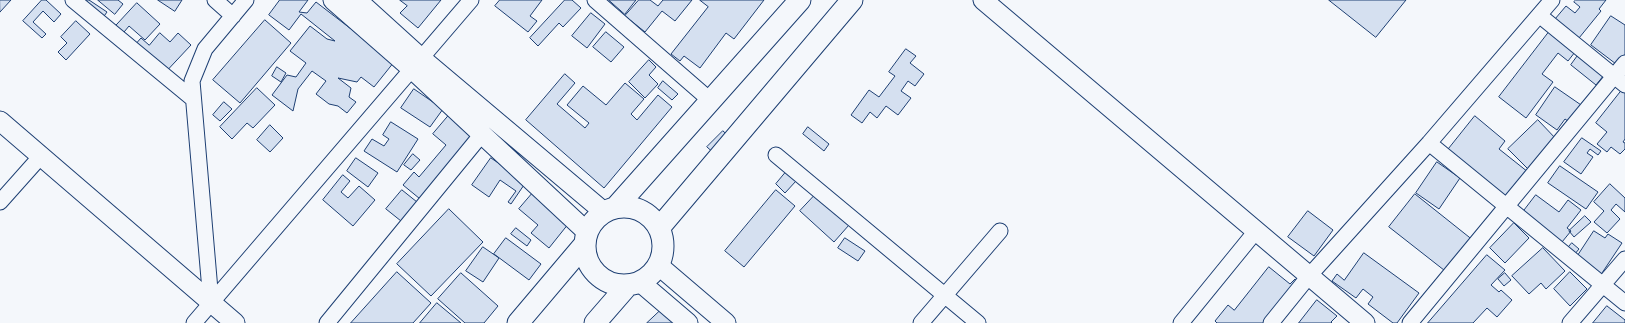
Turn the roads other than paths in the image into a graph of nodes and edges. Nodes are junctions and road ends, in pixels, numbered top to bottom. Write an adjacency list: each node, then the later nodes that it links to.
1 (73, 0): 17 (street)
2 (215, 0): 13 (street)
3 (246, 0): 13 (street)
4 (333, 0): 14 (street)
5 (357, 0): 14 (street)
6 (471, 0): 14 (street)
7 (595, 0): 18 (street)
8 (798, 0): 18 (main road)
9 (852, 0): 27 (main road)
10 (983, 0): 29 (street)
11 (1552, 0): 12 (street)
12 (1539, 15): 16 (street); 21 (street)
13 (233, 16): 17 (street)
14 (417, 63): 20 (street); 26 (street); 37 (street)
15 (1625, 63): 16 (street)
16 (1620, 80): 25 (street)
17 (193, 99): 37 (street)
18 (711, 101): 26 (main road)
19 (0, 121): 23 (street)
20 (482, 134): 30 (street); 41 (street)
21 (1429, 143): 25 (street); 33 (street)
22 (776, 155): 36 (street)
23 (41, 156): 24 (street); 37 (street)
24 (0, 202)
25 (1506, 206): 35 (street); 51 (street)
26 (610, 209): 27 (main road); 30 (main road)
27 (659, 228): 32 (main road)
28 (1000, 231): 36 (street)
29 (1256, 231): 33 (street); 48 (street)
30 (586, 238): 34 (main road); 42 (main road)
31 (1625, 259): 35 (street)
32 (658, 265): 34 (main road); 45 (street)
33 (1309, 276): 49 (street); 50 (street)
34 (634, 283): 43 (main road); 44 (street)
35 (1603, 284): 38 (street); 52 (street)
36 (943, 296): 46 (street); 47 (street)
37 (211, 302): 39 (street); 40 (street)
38 (1625, 303)
39 (194, 323)
40 (235, 323)
41 (327, 323)
42 (518, 323)
43 (595, 323)
44 (688, 323)
45 (726, 323)
46 (921, 323)
47 (978, 323)
48 (1181, 323)
49 (1271, 323)
50 (1365, 323)
51 (1410, 323)
52 (1570, 323)

